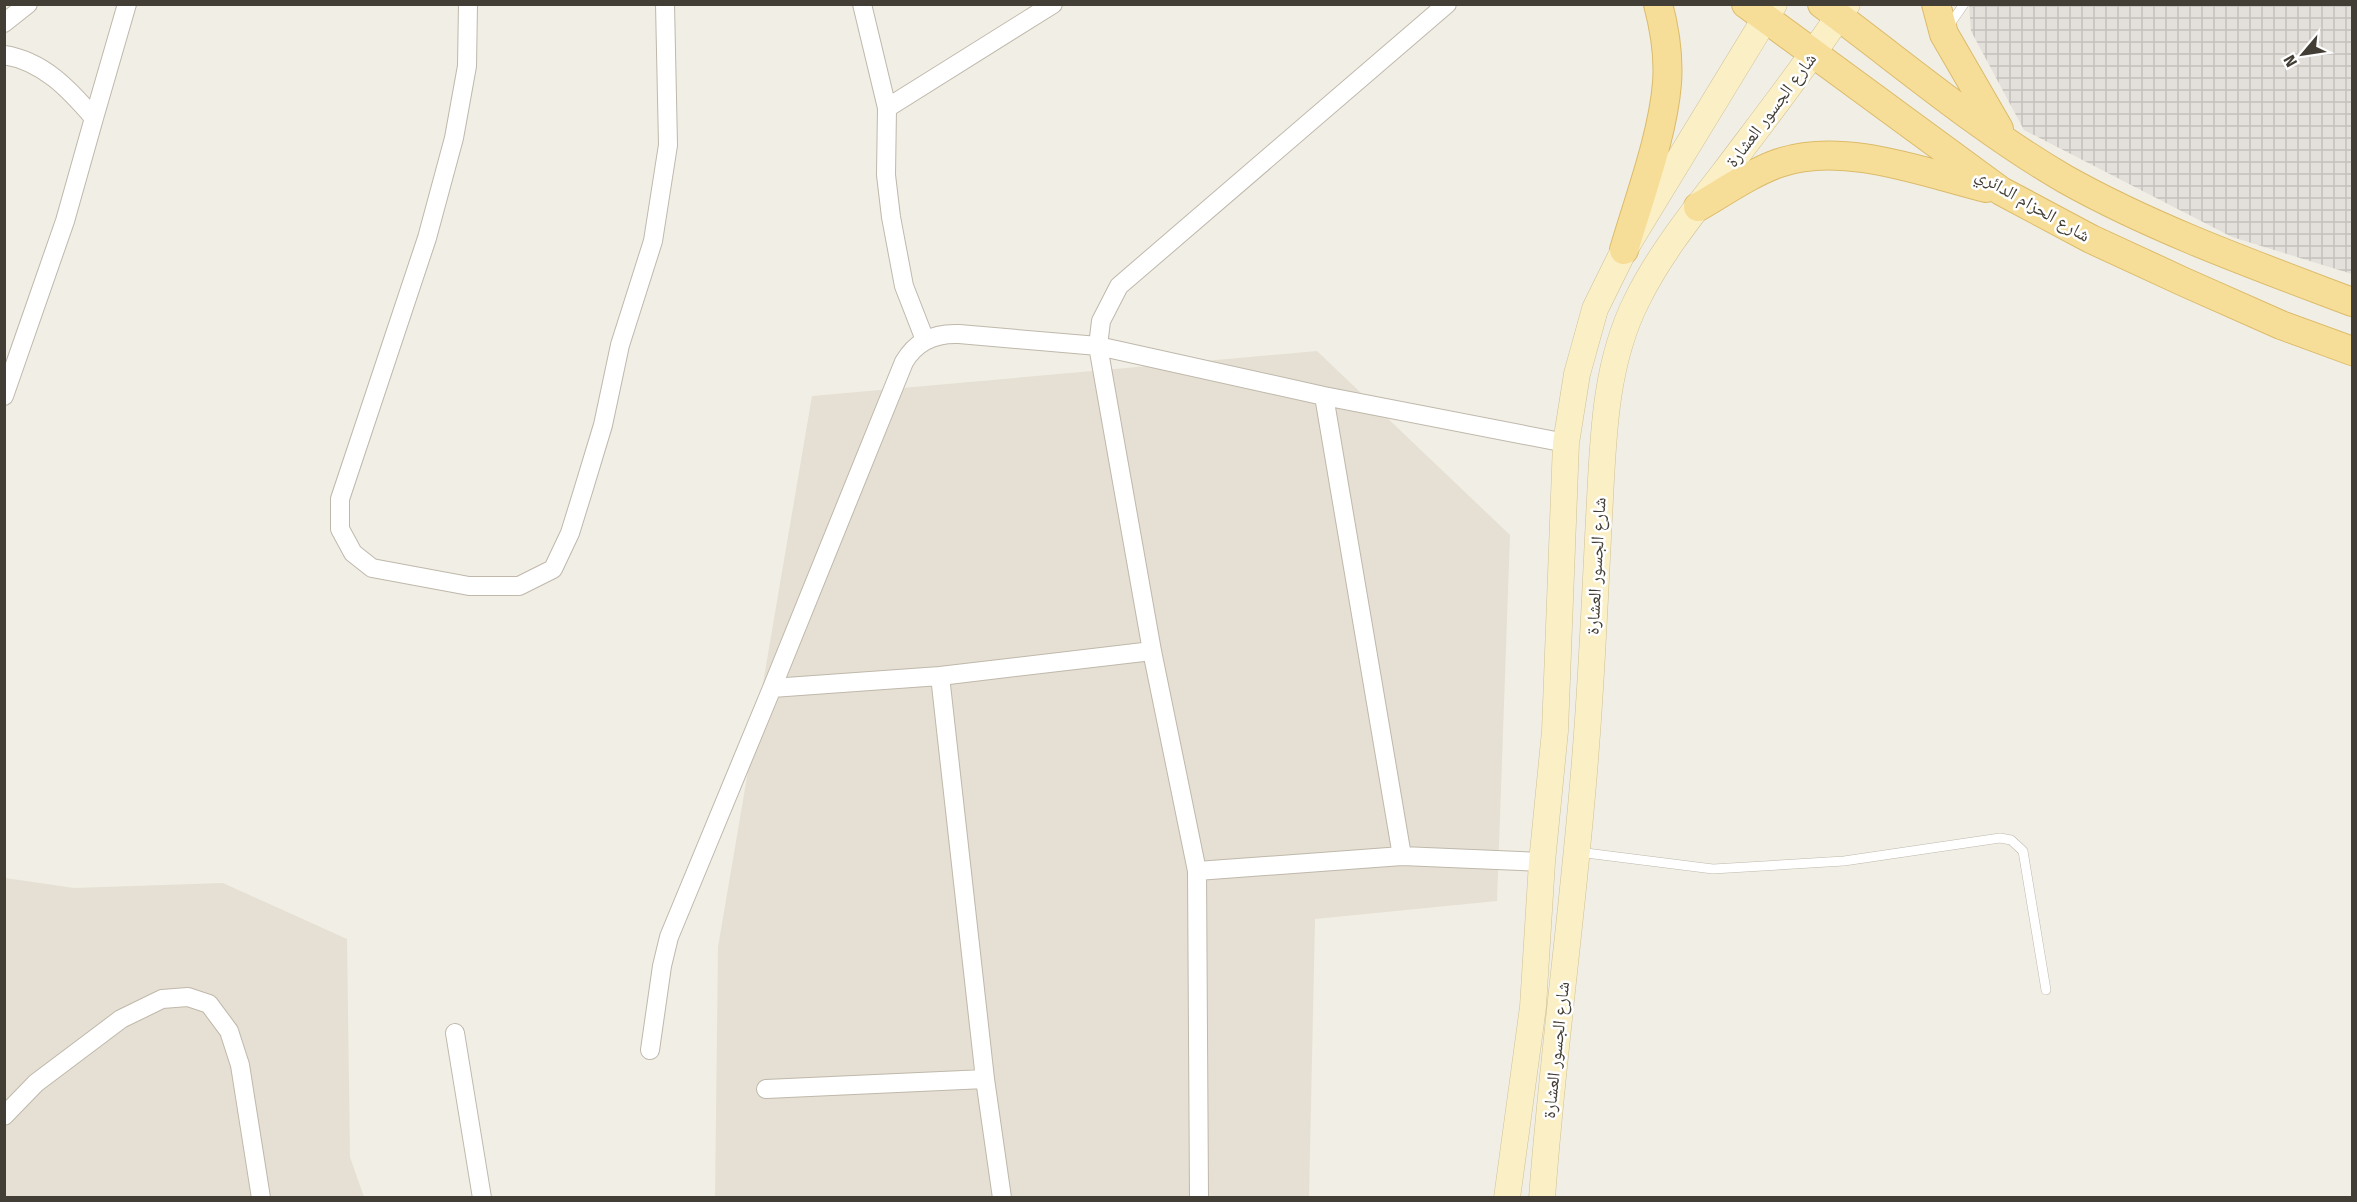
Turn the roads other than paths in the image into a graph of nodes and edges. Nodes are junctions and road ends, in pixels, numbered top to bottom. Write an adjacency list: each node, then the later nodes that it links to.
1 (28, 4): 13 (street)
2 (127, 4): 18 (street)
3 (468, 4): 4 (street)
4 (665, 4)
5 (862, 4): 17 (street)
6 (1053, 4): 17 (street)
7 (1447, 4): 25 (street)
8 (1658, 4): 22 (main road)
9 (1935, 4): 14 (main road)
10 (1964, 4): 14 (lane)
11 (1836, 9): 16 (main road, شارع الجسور العشارة); 19 (main road)
12 (1761, 10): 16 (main road, شارع الحزام الدائري); 22 (main road, شارع الجسور العشارة)
13 (4, 23)
14 (1944, 34): 19 (main road)
15 (4, 55): 18 (street)
16 (1813, 56): 20 (main road, شارع الحزام الدائري); 21 (main road, شارع الجسور العشارة)
17 (887, 108): 24 (street)
18 (94, 118): 27 (street)
19 (2007, 142): 23 (main road)
20 (2001, 191): 21 (main road); 26 (main road, شارع الحزام الدائري)
21 (1698, 207): 33 (main road, شارع الجسور العشارة)
22 (1624, 250): 29 (main road, شارع الجسور العشارة)
23 (2352, 302)
24 (925, 340): 25 (street); 32 (street)
25 (1098, 346): 28 (street); 30 (street)
26 (2352, 351)
27 (4, 396)
28 (1324, 396): 29 (street); 34 (street)
29 (1566, 443): 35 (main road, شارع الجسور العشارة)
30 (1152, 651): 31 (street); 36 (street)
31 (940, 676): 32 (street); 40 (street)
32 (772, 688): 39 (street)
33 (1578, 852): 37 (lane); 48 (main road, شارع الجسور العشارة)
34 (1402, 856): 35 (street); 36 (street)
35 (1542, 862): 47 (main road, شارع الجسور العشارة)
36 (1197, 872): 46 (street)
37 (2046, 990)
38 (455, 1033): 44 (street)
39 (650, 1050)
40 (985, 1079): 41 (street); 45 (street)
41 (766, 1089)
42 (4, 1116): 43 (street)
43 (261, 1197)
44 (482, 1197)
45 (1002, 1197)
46 (1199, 1197)
47 (1507, 1197)
48 (1542, 1197)

